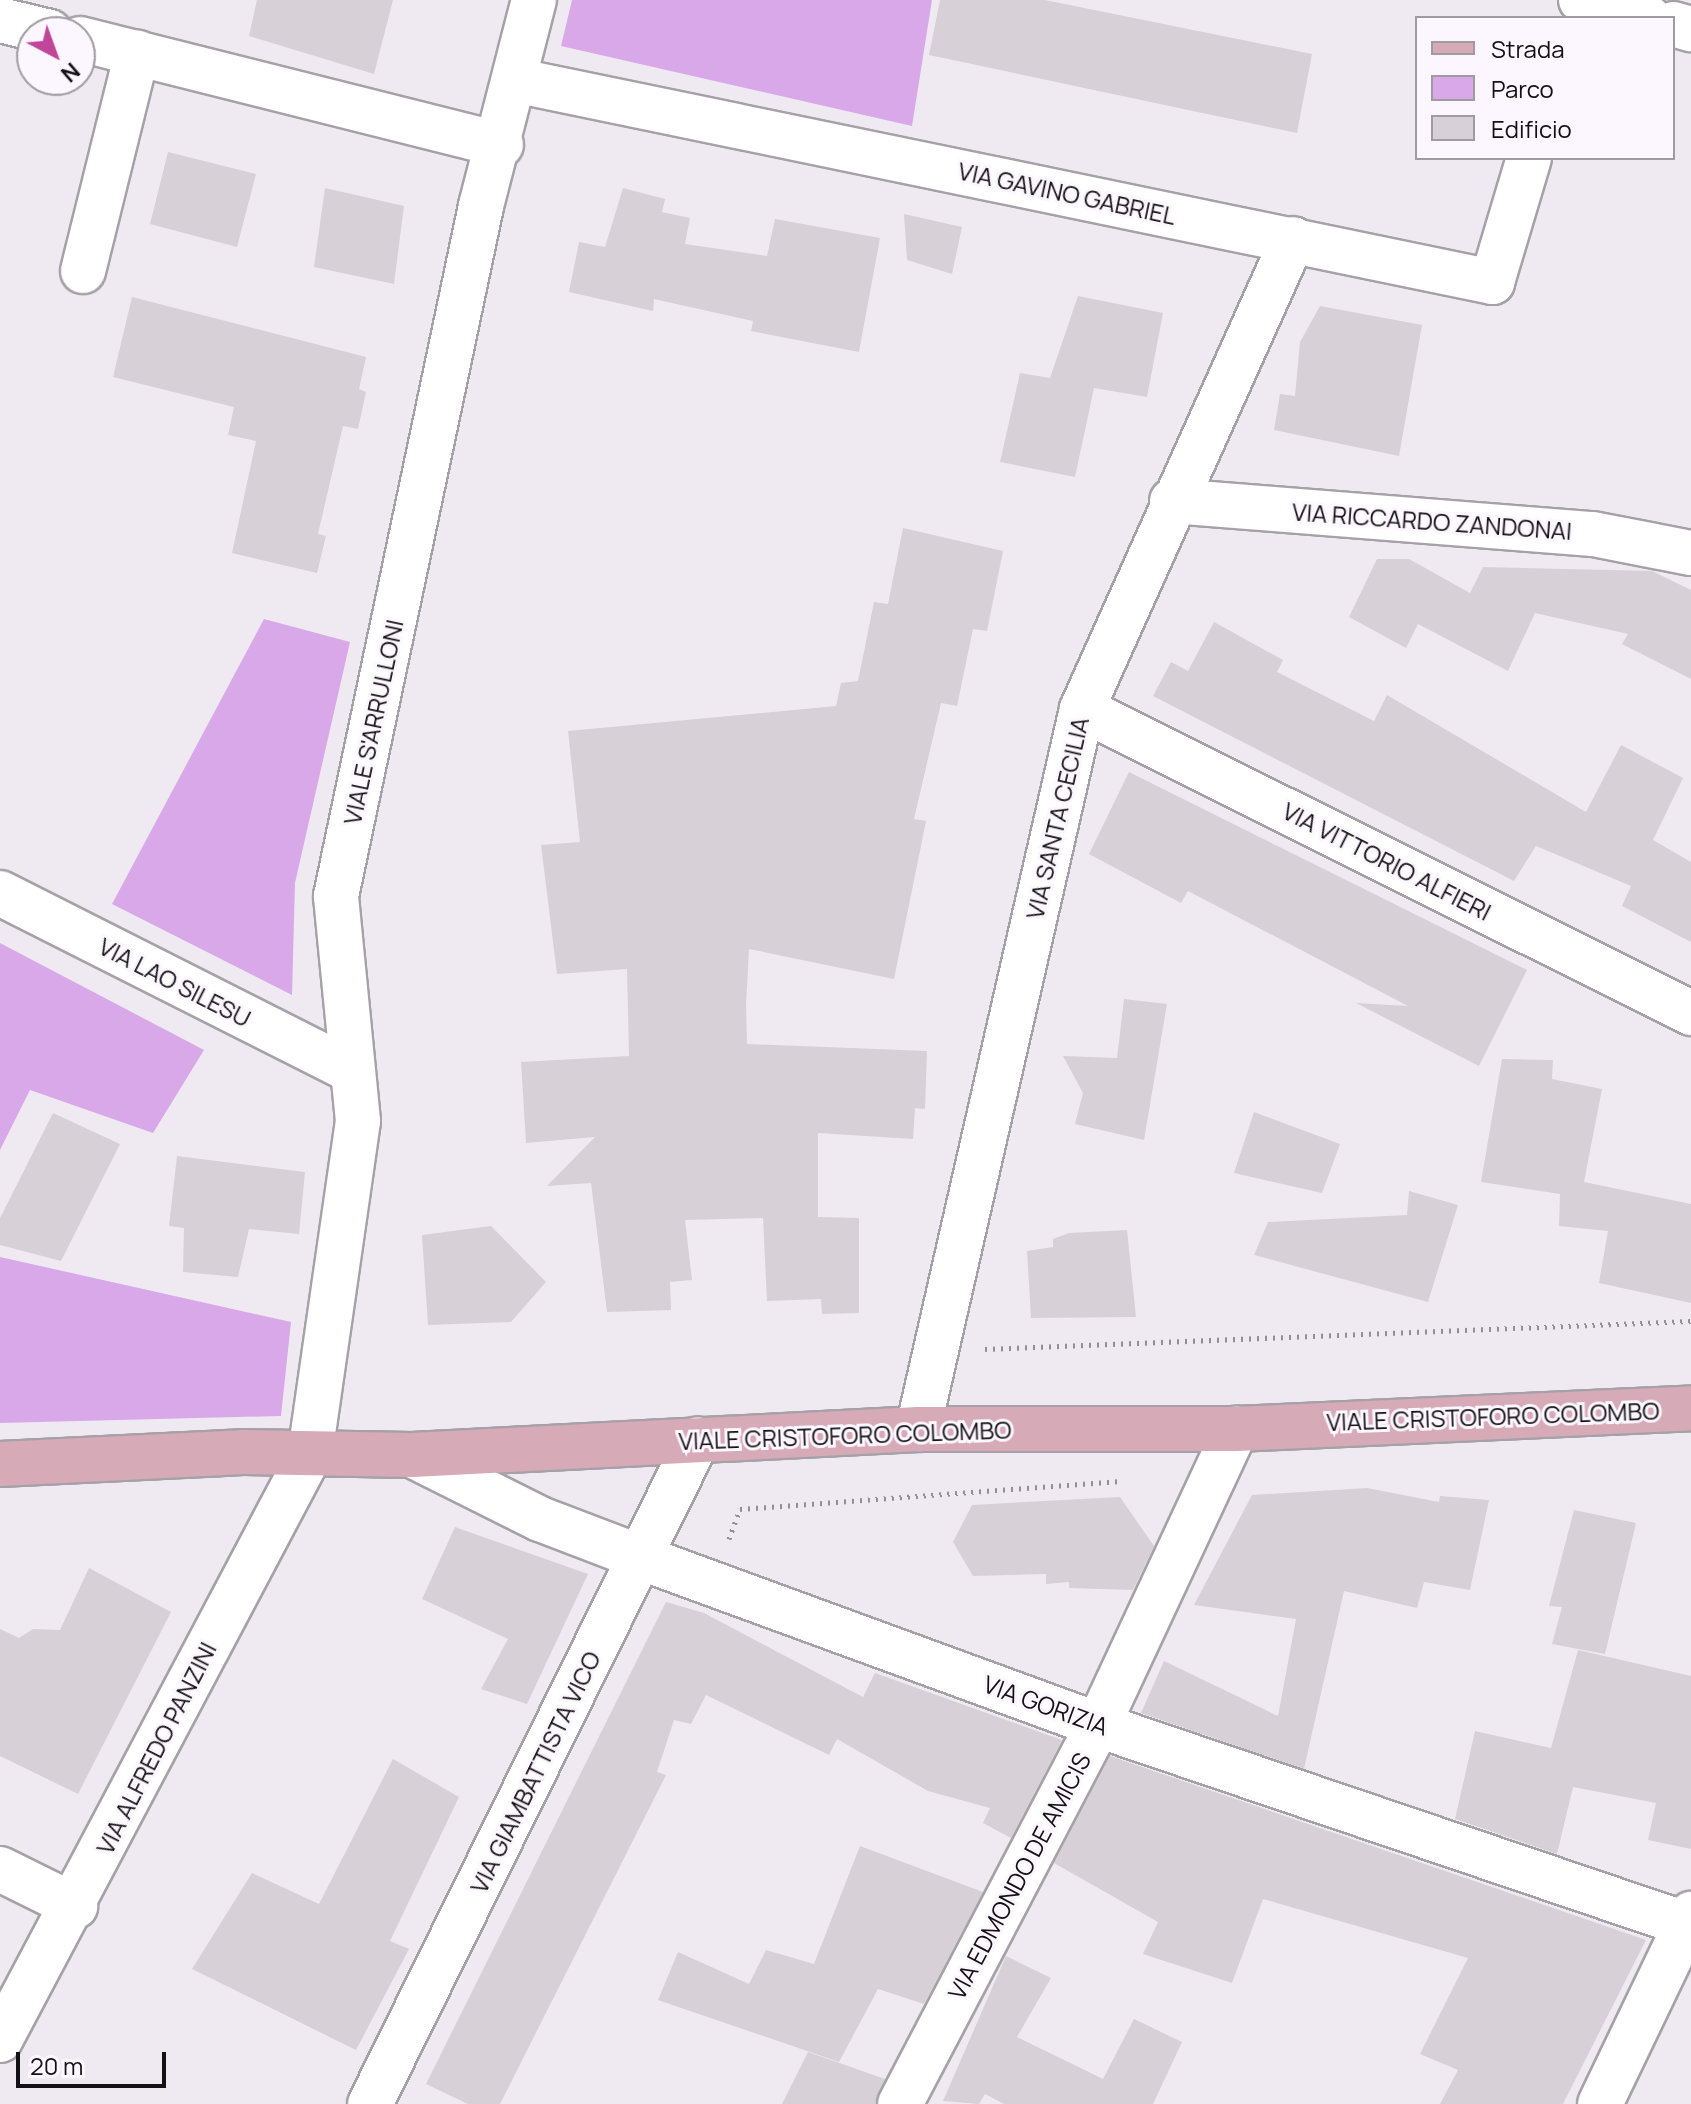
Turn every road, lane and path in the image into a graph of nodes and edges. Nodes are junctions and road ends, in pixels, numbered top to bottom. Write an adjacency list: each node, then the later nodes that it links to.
1 (534, 0): 6 (street, VIALE S'ARRULLONI)
2 (1579, 0): 3 (street)
3 (1641, 16)
4 (96, 43): 5 (street)
5 (137, 53): 7 (street); 10 (street)
6 (514, 80): 7 (street, VIALE S'ARRULLONI); 9 (street, VIA GAVINO GABRIEL)
7 (501, 145): 16 (street, VIALE S'ARRULLONI)
8 (1528, 160): 9 (street, VIA GAVINO GABRIEL)
9 (1293, 239): 11 (street, VIA SANTA CECILIA)
10 (83, 271)
11 (1172, 501): 12 (street, VIA RICCARDO ZANDONAI); 13 (street, VIA SANTA CECILIA)
12 (1691, 553)
13 (1082, 709): 15 (street, VIA VITTORIO ALFIERI); 18 (street, VIA SANTA CECILIA)
14 (0, 893): 16 (street, VIA LAO SILESU)
15 (1691, 1013)
16 (350, 1070): 23 (street, VIALE S'ARRULLONI)
17 (1691, 1321): 18 (path)
18 (936, 1351): 20 (street, VIA SANTA CECILIA)
19 (1691, 1408): 21 (main road, VIALE CRISTOFORO COLOMBO)
20 (918, 1429): 21 (main road, VIALE CRISTOFORO COLOMBO); 22 (main road, VIALE CRISTOFORO COLOMBO)
21 (1236, 1429): 29 (street, VIA EDMONDO DE AMICIS)
22 (698, 1439): 24 (main road, VIALE CRISTOFORO COLOMBO); 28 (street, VIA GIAMBATTISTA VICO)
23 (310, 1454): 24 (main road, VIALE CRISTOFORO COLOMBO); 25 (main road, VIALE CRISTOFORO COLOMBO); 31 (street, VIA ALFREDO PANZINI)
24 (412, 1455): 28 (street, VIA GORIZIA)
25 (0, 1464)
26 (1138, 1480): 27 (path)
27 (724, 1553)
28 (642, 1558): 29 (street, VIA GORIZIA); 35 (street, VIA GIAMBATTISTA VICO)
29 (1098, 1725): 32 (street, VIA GORIZIA); 34 (street, VIA EDMONDO DE AMICIS)
30 (0, 1869): 31 (street)
31 (75, 1906): 33 (street, VIA ALFREDO PANZINI)
32 (1689, 1922): 36 (street)
33 (0, 2040)
34 (904, 2103)
35 (370, 2104)
36 (1600, 2104)

